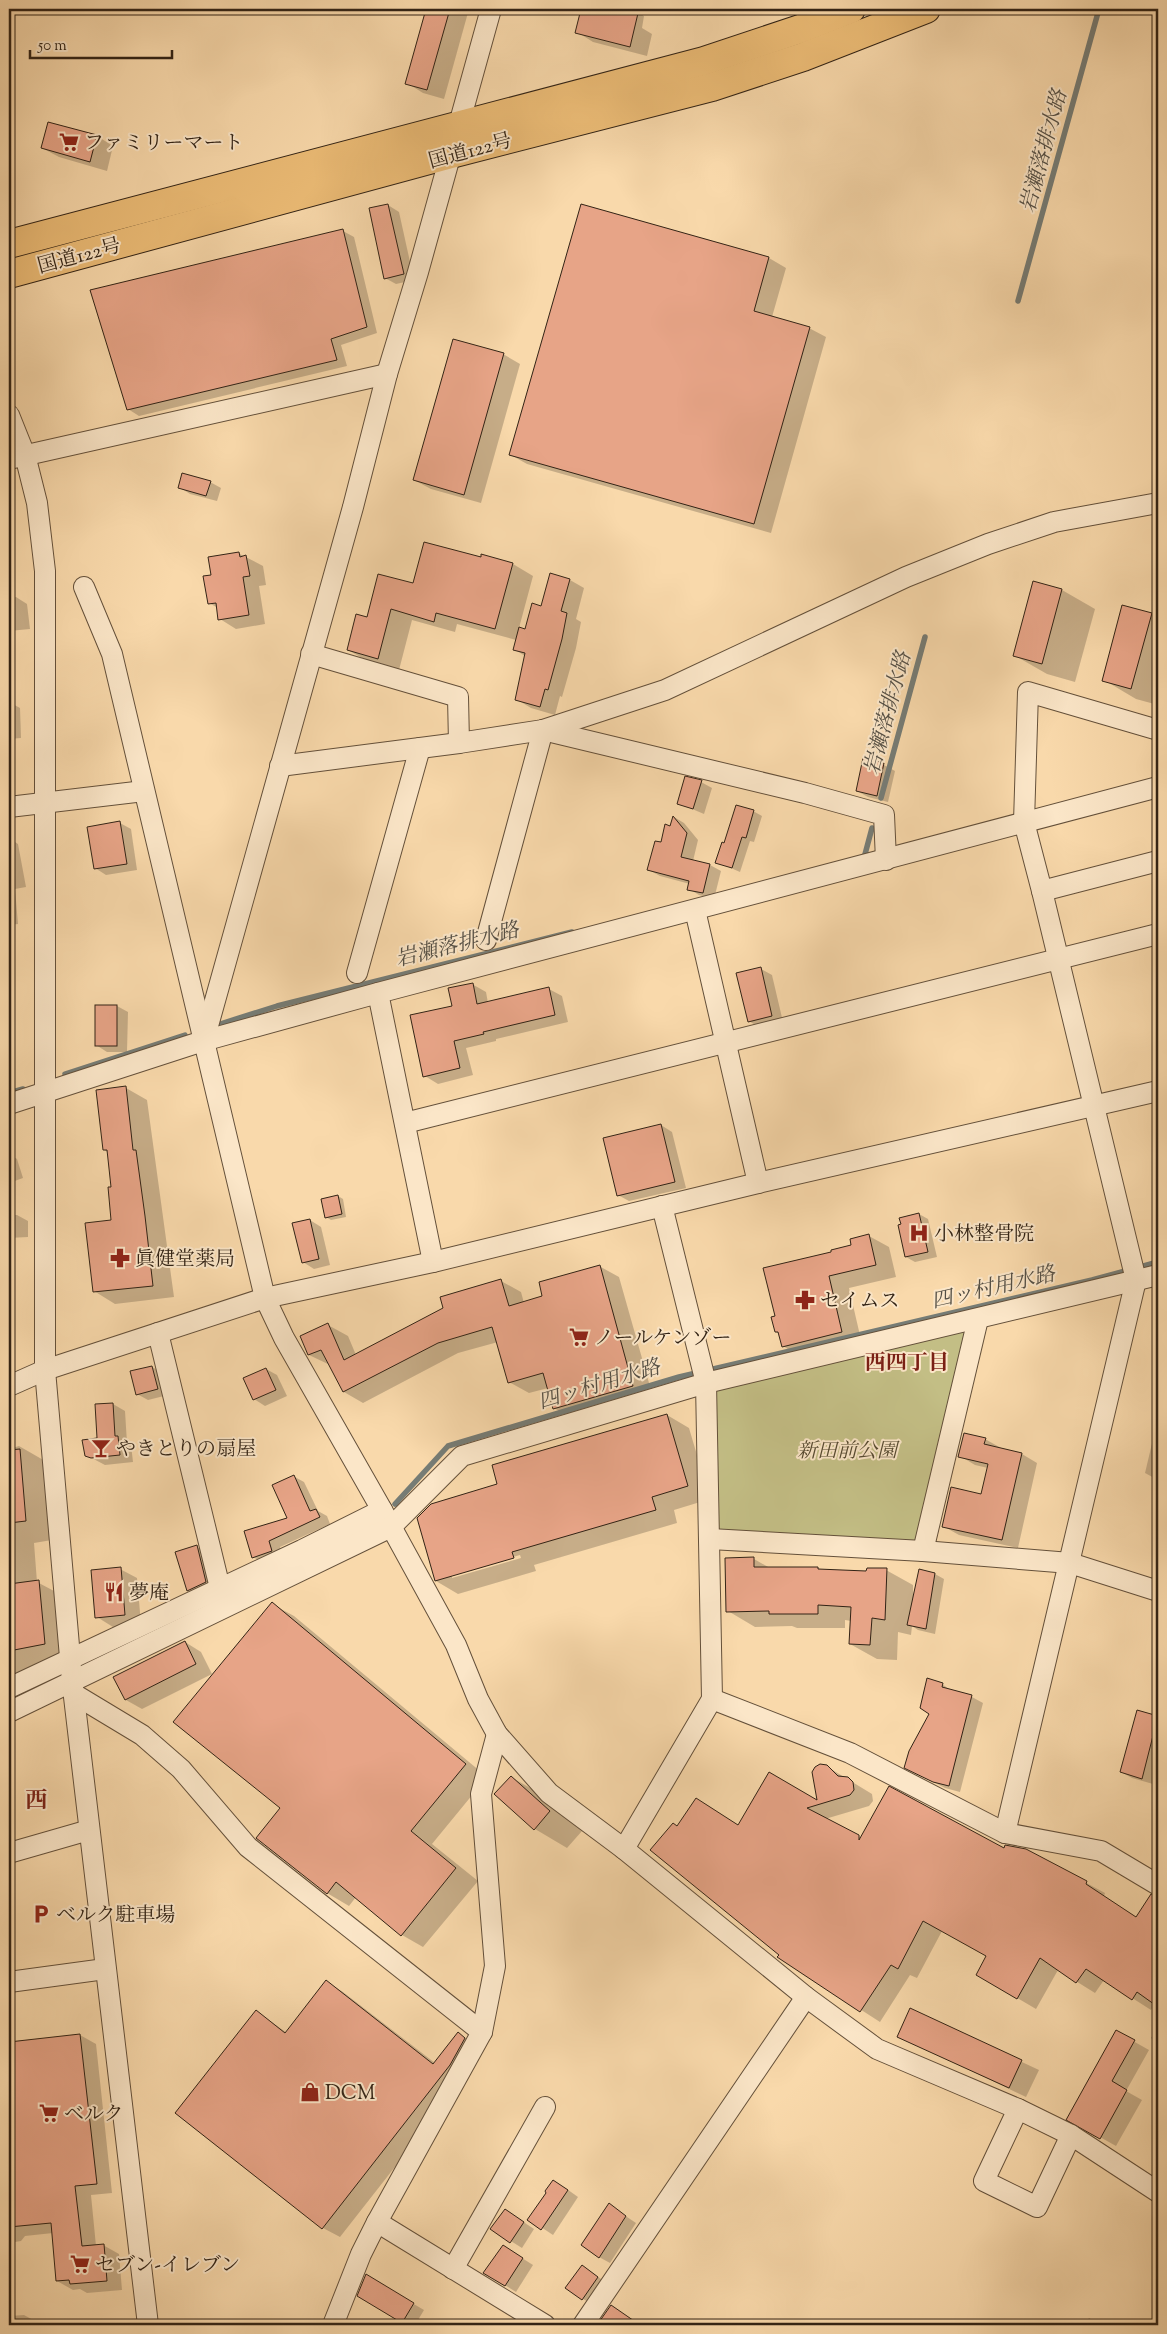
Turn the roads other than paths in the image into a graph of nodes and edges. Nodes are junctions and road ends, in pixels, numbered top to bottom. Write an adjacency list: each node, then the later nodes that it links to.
1 (491, 9): 4 (street)
2 (851, 9): 4 (highway, 国道122号)
3 (926, 9): 5 (highway, 国道122号)
4 (458, 127): 5 (street); 6 (highway, 国道122号)
5 (451, 154): 7 (highway, 国道122号); 8 (street)
6 (9, 244)
7 (9, 274)
8 (387, 374): 10 (street); 13 (street)
9 (9, 415): 10 (street)
10 (17, 457): 21 (street)
11 (1158, 503): 14 (street)
12 (84, 587): 20 (street)
13 (311, 654): 16 (street); 18 (street)
14 (543, 730): 16 (street); 24 (street); 29 (street)
15 (1158, 730): 23 (street)
16 (459, 744): 17 (street)
17 (420, 748): 18 (street); 31 (street)
18 (280, 766): 33 (street)
19 (1158, 787): 23 (street)
20 (144, 791): 21 (street); 33 (street)
21 (45, 802): 22 (street); 35 (street)
22 (9, 807)
23 (1024, 822): 24 (street); 26 (street)
24 (886, 860): 27 (street)
25 (1158, 861): 26 (street)
26 (1042, 891): 30 (street)
27 (695, 910): 32 (street); 34 (street)
28 (1158, 934): 30 (street)
29 (486, 940)
30 (1058, 960): 34 (street); 38 (street)
31 (357, 973)
32 (378, 993): 33 (street); 39 (street)
33 (203, 1041): 35 (street); 45 (street)
34 (726, 1042): 39 (street); 40 (street)
35 (45, 1091): 37 (street); 48 (street)
36 (1158, 1091): 38 (street)
37 (9, 1104)
38 (1094, 1106): 40 (street); 44 (street)
39 (405, 1123): 42 (street)
40 (758, 1183): 41 (street)
41 (662, 1206): 42 (street); 49 (street)
42 (433, 1262): 45 (street)
43 (1158, 1275): 44 (street)
44 (1136, 1280): 46 (street); 54 (street)
45 (265, 1298): 47 (street); 51 (street)
46 (978, 1319): 49 (street); 53 (street)
47 (158, 1333): 48 (street); 55 (street)
48 (45, 1370): 50 (street); 57 (street)
49 (706, 1383): 51 (street); 52 (street)
50 (9, 1386)
51 (387, 1518): 55 (street); 58 (street); 62 (street)
52 (710, 1539): 53 (street); 60 (street)
53 (923, 1551): 54 (street)
54 (1070, 1563): 56 (street); 64 (street)
55 (220, 1588): 57 (street)
56 (1158, 1591)
57 (70, 1660): 58 (street); 59 (street)
58 (73, 1687): 61 (street); 63 (street); 71 (street)
59 (9, 1688)
60 (712, 1699): 64 (street); 65 (street)
61 (9, 1712)
62 (497, 1734): 65 (street); 71 (street)
63 (89, 1830): 66 (street); 68 (street)
64 (1005, 1833): 67 (street)
65 (624, 1849): 70 (street)
66 (9, 1853)
67 (1158, 1885)
68 (104, 1969): 69 (street); 78 (street)
69 (9, 1982)
70 (806, 1997): 73 (street); 81 (street)
71 (482, 2032): 76 (street)
72 (546, 2107): 77 (street)
73 (1018, 2109): 74 (street); 74 (street)
74 (1071, 2135): 75 (street)
75 (1158, 2192)
76 (377, 2222): 77 (street); 79 (street)
77 (453, 2269): 80 (street)
78 (148, 2325)
79 (333, 2325)
80 (545, 2325)
81 (583, 2325)

